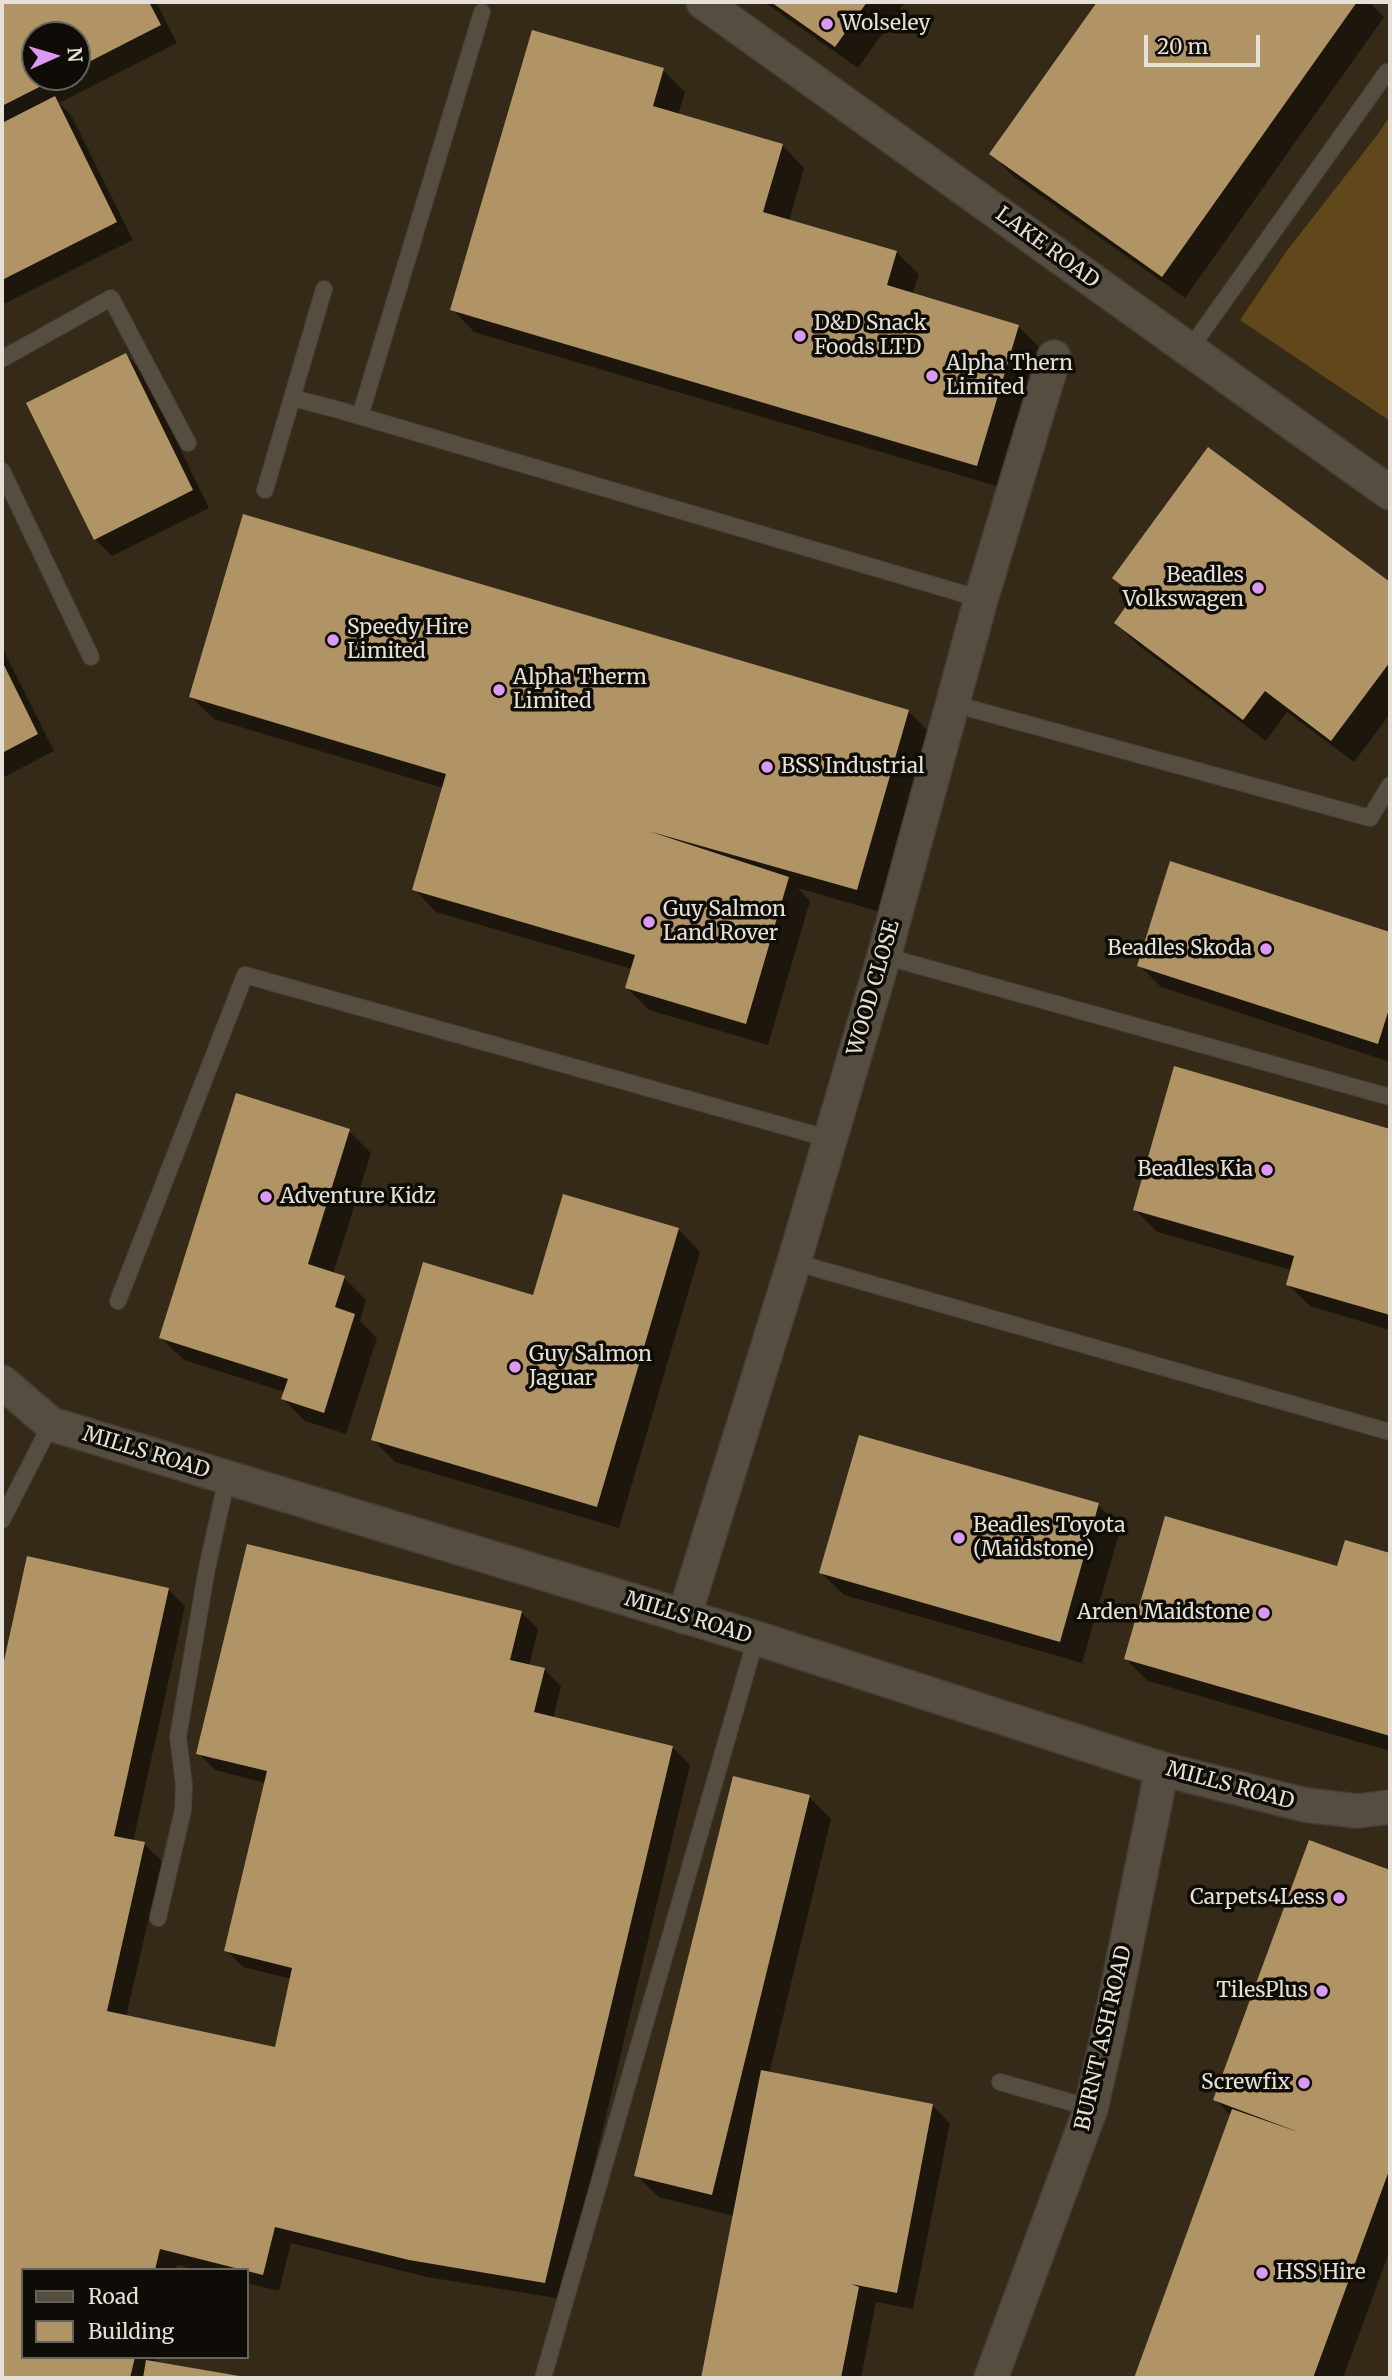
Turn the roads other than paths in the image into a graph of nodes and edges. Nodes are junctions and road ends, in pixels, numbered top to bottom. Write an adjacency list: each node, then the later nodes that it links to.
1 (703, 2): 5 (street, LAKE ROAD)
2 (482, 12): 9 (lane)
3 (1387, 72): 5 (lane)
4 (324, 289): 8 (lane)
5 (1189, 350): 13 (street, LAKE ROAD)
6 (1054, 357): 14 (street, WOOD CLOSE)
7 (2, 359): 10 (lane)
8 (293, 398): 9 (lane); 12 (lane)
9 (360, 416): 14 (lane)
10 (188, 443)
11 (2, 471): 15 (lane)
12 (265, 490)
13 (1390, 493)
14 (981, 599): 16 (street, WOOD CLOSE)
15 (91, 657)
16 (954, 704): 17 (lane); 18 (street, WOOD CLOSE)
17 (1390, 785)
18 (884, 956): 19 (lane); 20 (street, WOOD CLOSE)
19 (1390, 1097)
20 (830, 1139): 21 (street, WOOD CLOSE); 22 (lane)
21 (794, 1262): 25 (lane); 28 (street, WOOD CLOSE)
22 (118, 1301)
23 (2, 1382): 24 (street, MILLS ROAD)
24 (51, 1424): 26 (street, MILLS ROAD); 27 (lane)
25 (1390, 1432)
26 (227, 1478): 28 (street, MILLS ROAD); 32 (lane)
27 (3, 1512)
28 (684, 1617): 29 (street, MILLS ROAD)
29 (756, 1638): 30 (street, MILLS ROAD); 35 (lane)
30 (1162, 1769): 31 (street, MILLS ROAD); 34 (street, BURNT ASH ROAD)
31 (1390, 1807)
32 (158, 1918)
33 (1000, 2081): 34 (lane)
34 (1091, 2108): 36 (street, BURNT ASH ROAD)
35 (543, 2378)
36 (991, 2378)

